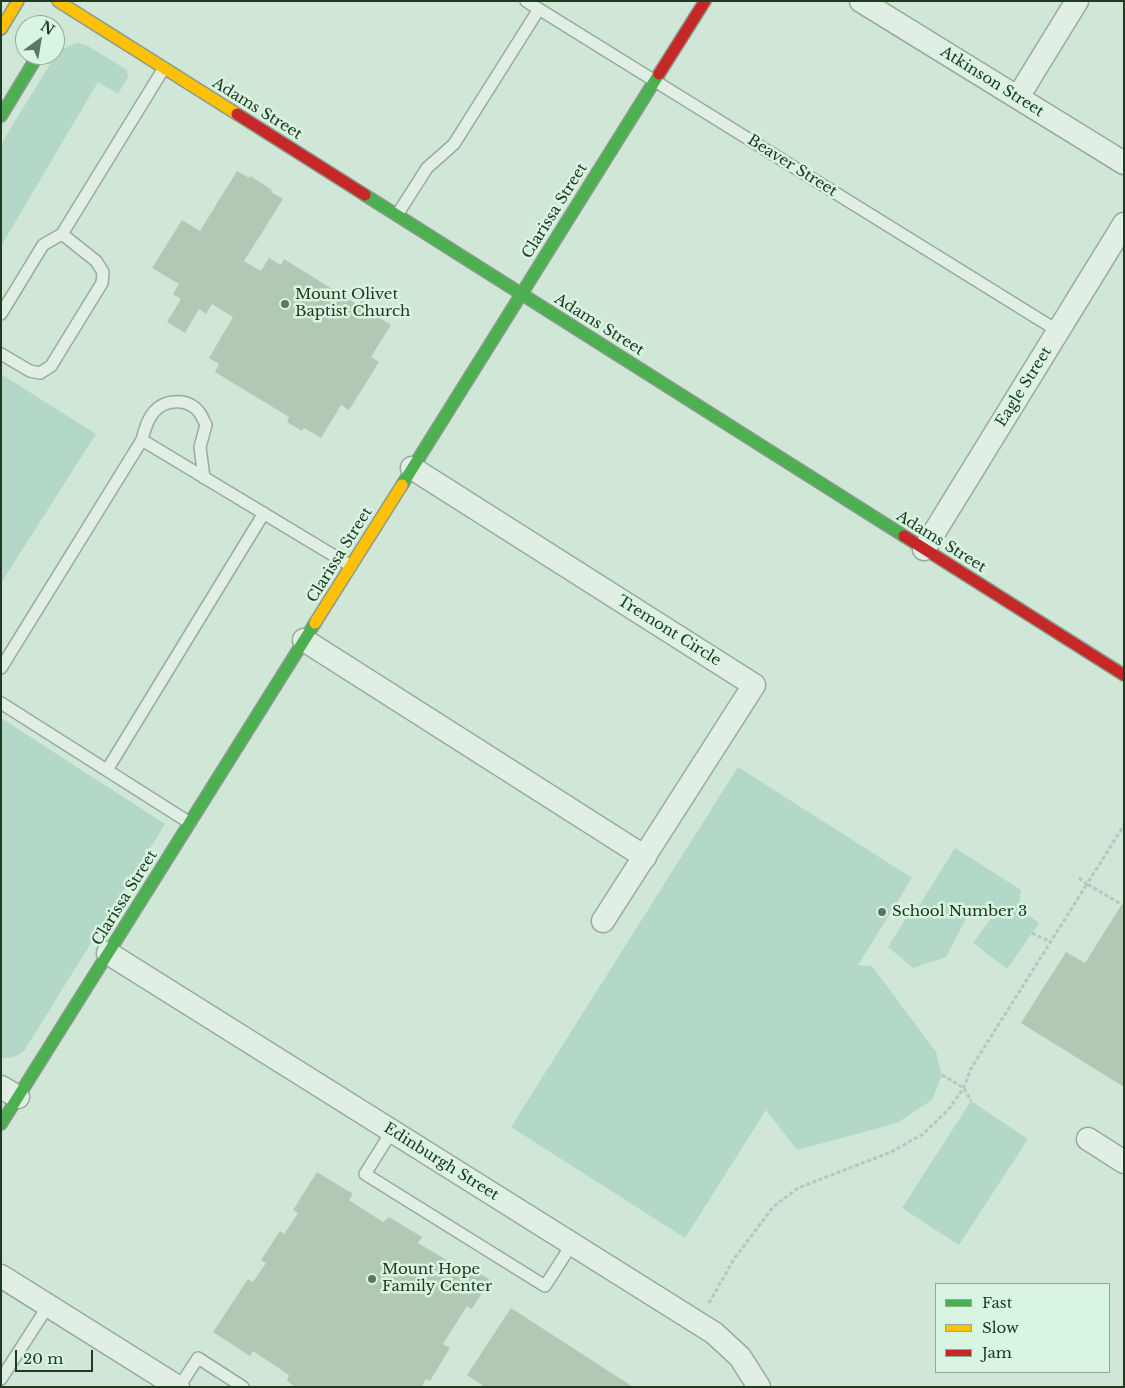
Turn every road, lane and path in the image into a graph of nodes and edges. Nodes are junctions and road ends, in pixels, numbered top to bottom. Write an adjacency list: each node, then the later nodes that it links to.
1 (18, 1): 8 (street)
2 (526, 1): 7 (lane, Beaver Street)
3 (704, 1): 11 (street, Clarissa Street)
4 (861, 1): 12 (street, Atkinson Street)
5 (1077, 1): 12 (street)
6 (65, 6): 10 (street, Adams Street)
7 (540, 9): 11 (lane, Beaver Street); 15 (lane)
8 (1, 29)
9 (32, 65): 13 (street)
10 (164, 68): 15 (street, Adams Street); 17 (lane)
11 (655, 80): 18 (street, Clarissa Street); 20 (lane, Beaver Street)
12 (1018, 97): 14 (street, Atkinson Street)
13 (1, 116)
14 (1124, 163)
15 (397, 215): 18 (street, Adams Street)
16 (1124, 224): 20 (street, Eagle Street)
17 (62, 234): 19 (lane); 21 (lane)
18 (521, 294): 23 (street, Clarissa Street); 26 (street, Adams Street)
19 (1, 314)
20 (1058, 331): 26 (street, Eagle Street)
21 (1, 354)
22 (142, 440): 24 (lane); 24 (lane); 29 (lane)
23 (412, 468): 27 (street, Clarissa Street); 35 (street, Tremont Circle)
24 (204, 478): 25 (lane)
25 (264, 514): 27 (lane); 32 (lane)
26 (924, 549): 30 (street, Adams Street)
27 (350, 566): 28 (street, Clarissa Street)
28 (304, 640): 33 (street, Clarissa Street); 35 (street)
29 (1, 668)
30 (1124, 675)
31 (1, 703): 32 (lane)
32 (107, 770): 33 (lane)
33 (190, 823): 42 (street, Clarissa Street)
34 (1124, 826): 37 (path)
35 (645, 857): 39 (street, Tremont Circle)
36 (1079, 878): 37 (path)
37 (1087, 884): 38 (path); 41 (path)
38 (1121, 904)
39 (603, 921)
40 (1032, 933): 41 (path)
41 (1051, 942): 44 (path)
42 (108, 953): 45 (street, Clarissa Street); 48 (street, Edinburgh Street)
43 (942, 1075): 44 (path)
44 (964, 1088): 46 (path); 54 (path)
45 (10, 1092): 47 (street, Clarissa Street)
46 (971, 1101)
47 (1, 1124)
48 (392, 1131): 51 (street, Edinburgh Street); 51 (lane)
49 (1088, 1139): 50 (street)
50 (1124, 1162)
51 (572, 1244): 54 (street, Edinburgh Street)
52 (1, 1276): 53 (street)
53 (48, 1306): 55 (lane); 56 (street)
54 (697, 1322): 58 (street, Edinburgh Street)
55 (1, 1379)
56 (178, 1387): 57 (lane)
57 (243, 1387)
58 (759, 1387)

